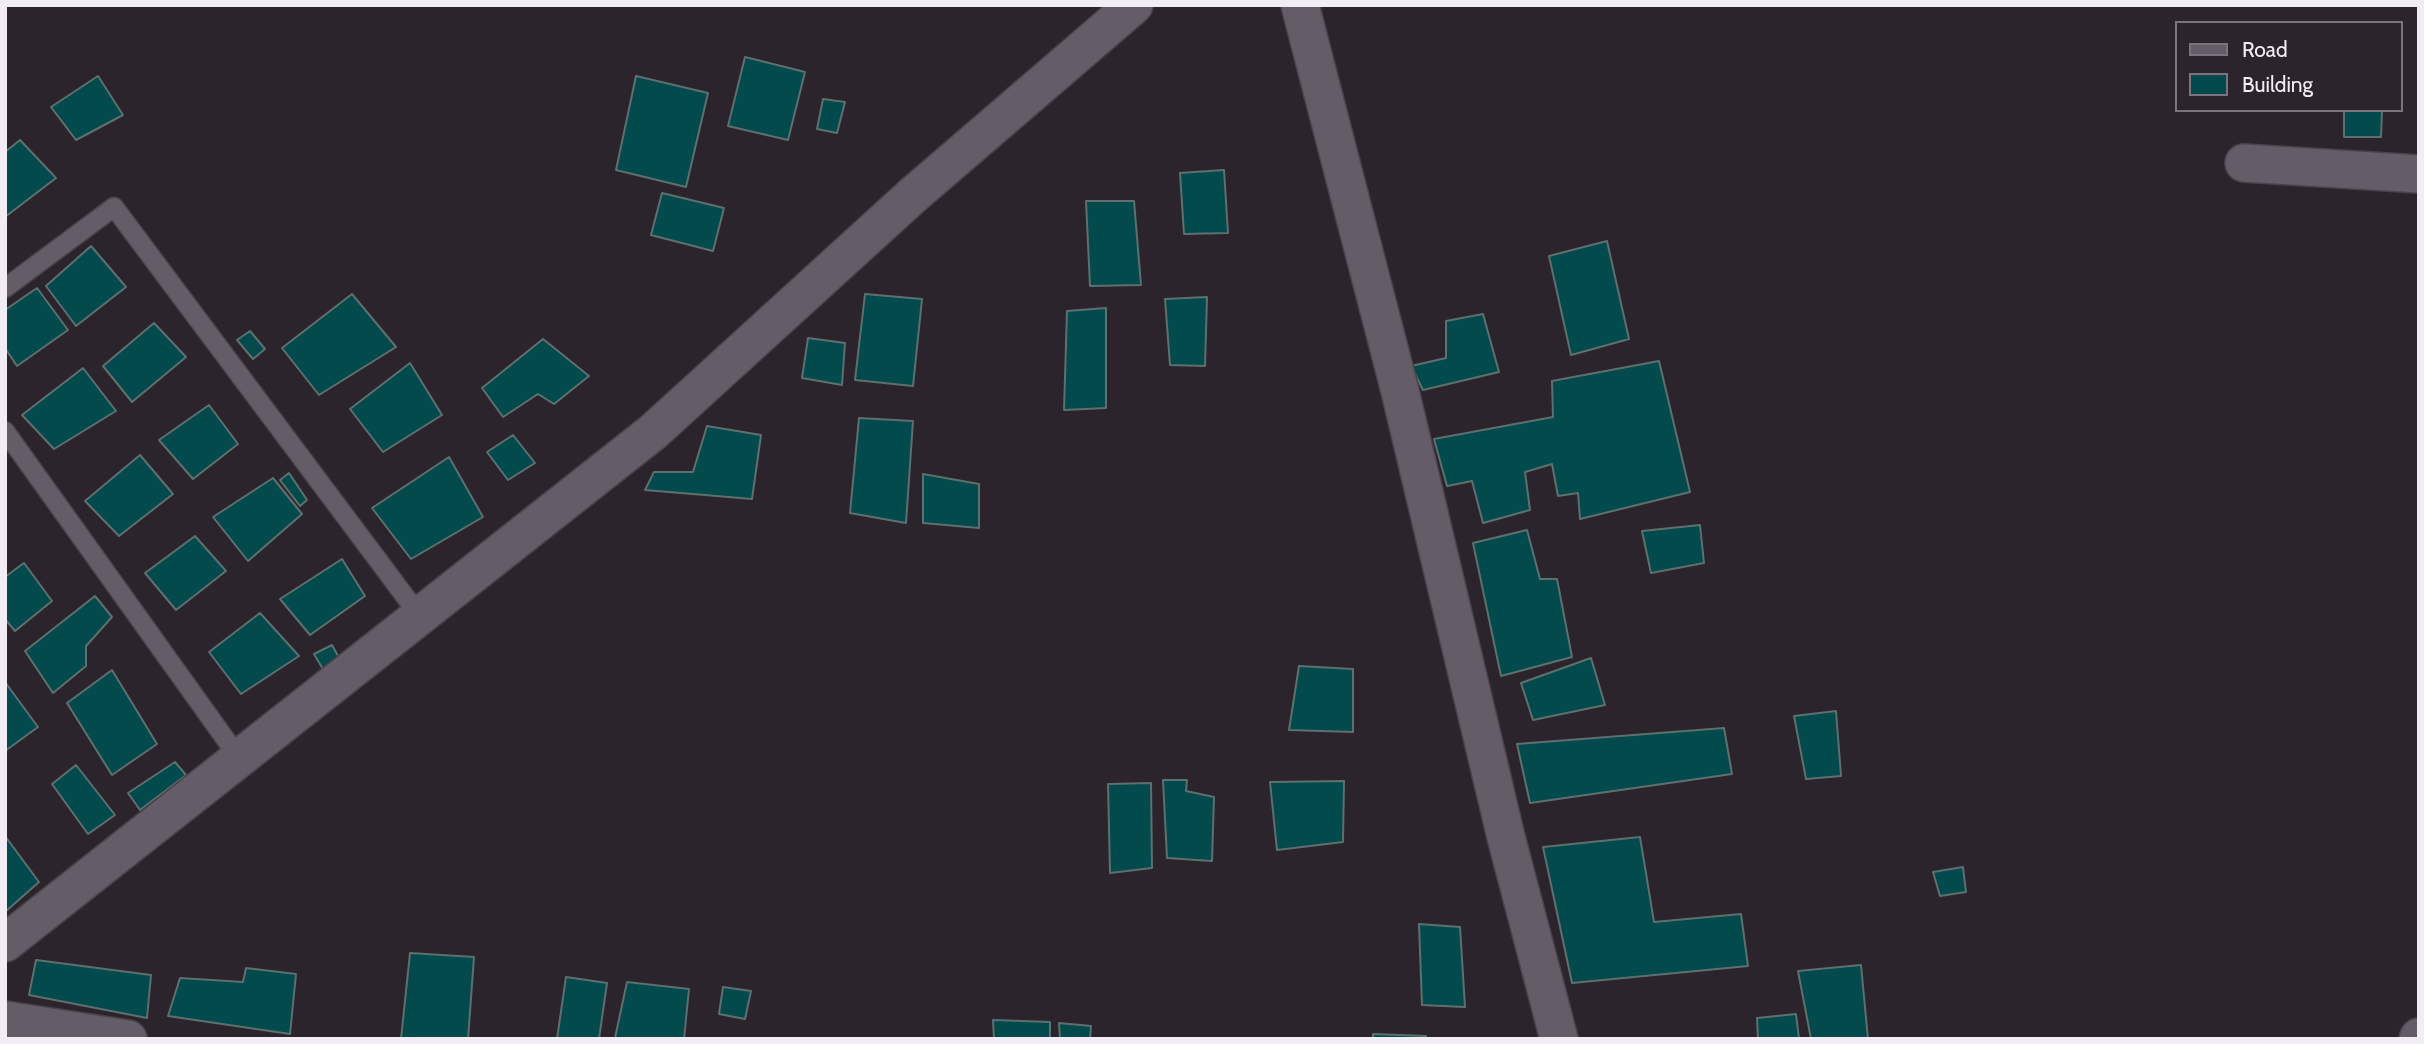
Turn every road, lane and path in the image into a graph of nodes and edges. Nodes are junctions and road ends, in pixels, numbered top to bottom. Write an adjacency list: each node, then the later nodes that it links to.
1 (1133, 5): 7 (street)
2 (1300, 5): 12 (street)
3 (2244, 163): 4 (street)
4 (2419, 174)
5 (5, 288): 7 (lane)
6 (5, 431): 8 (lane)
7 (419, 615): 8 (street)
8 (239, 758): 9 (street)
9 (5, 943)
10 (5, 1020): 11 (street)
11 (128, 1039)
12 (1559, 1039)

